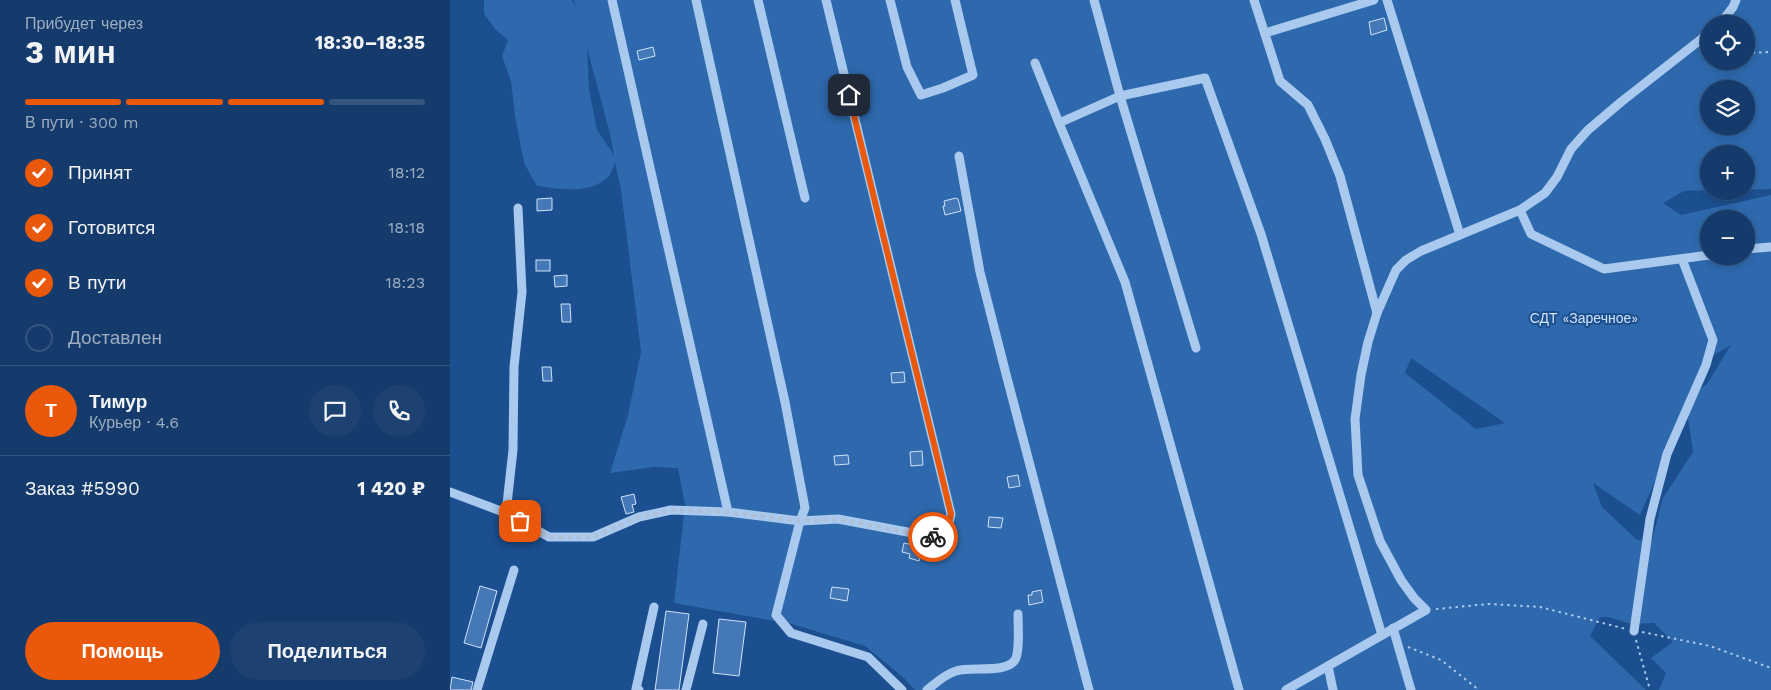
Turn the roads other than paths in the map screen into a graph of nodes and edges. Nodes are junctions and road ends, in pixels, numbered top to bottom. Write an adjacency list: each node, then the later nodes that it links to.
1 (612, 0): 31 (street)
2 (696, 0): 33 (street)
3 (758, 0): 20 (street)
4 (826, 0): 33 (street)
5 (890, 0): 6 (street)
6 (955, 0)
7 (1094, 0): 17 (street)
8 (1254, 0): 14 (street)
9 (1374, 0): 12 (street)
10 (1387, 0): 23 (street)
11 (1736, 0): 13 (street)
12 (1360, 2): 14 (street)
13 (1727, 15)
14 (1265, 33): 28 (street)
15 (1700, 40): 22 (street)
16 (1035, 63): 18 (street)
17 (1120, 96): 18 (street); 29 (street); 40 (street)
18 (1059, 123): 48 (street)
19 (959, 156): 47 (street)
20 (805, 198)
21 (518, 208): 32 (street)
22 (1520, 210): 23 (street); 27 (street)
23 (1460, 235): 28 (street)
24 (1771, 247): 25 (street)
25 (1755, 248)
26 (1700, 256): 27 (street)
27 (1682, 259): 39 (street)
28 (1377, 313): 38 (street)
29 (1196, 348)
30 (450, 492): 32 (street)
31 (728, 512): 32 (street); 33 (street)
32 (506, 513)
33 (800, 521): 45 (street)
34 (514, 570): 42 (street)
35 (654, 607): 43 (street)
36 (1018, 614): 46 (street)
37 (703, 624): 44 (street)
38 (1393, 628): 40 (street); 51 (street)
39 (1634, 631)
40 (1382, 635): 41 (street)
41 (1328, 666): 49 (street); 50 (street)
42 (477, 690)
43 (639, 690)
44 (686, 690)
45 (902, 690)
46 (927, 690)
47 (1089, 690)
48 (1239, 690)
49 (1286, 690)
50 (1334, 690)
51 (1411, 690)

